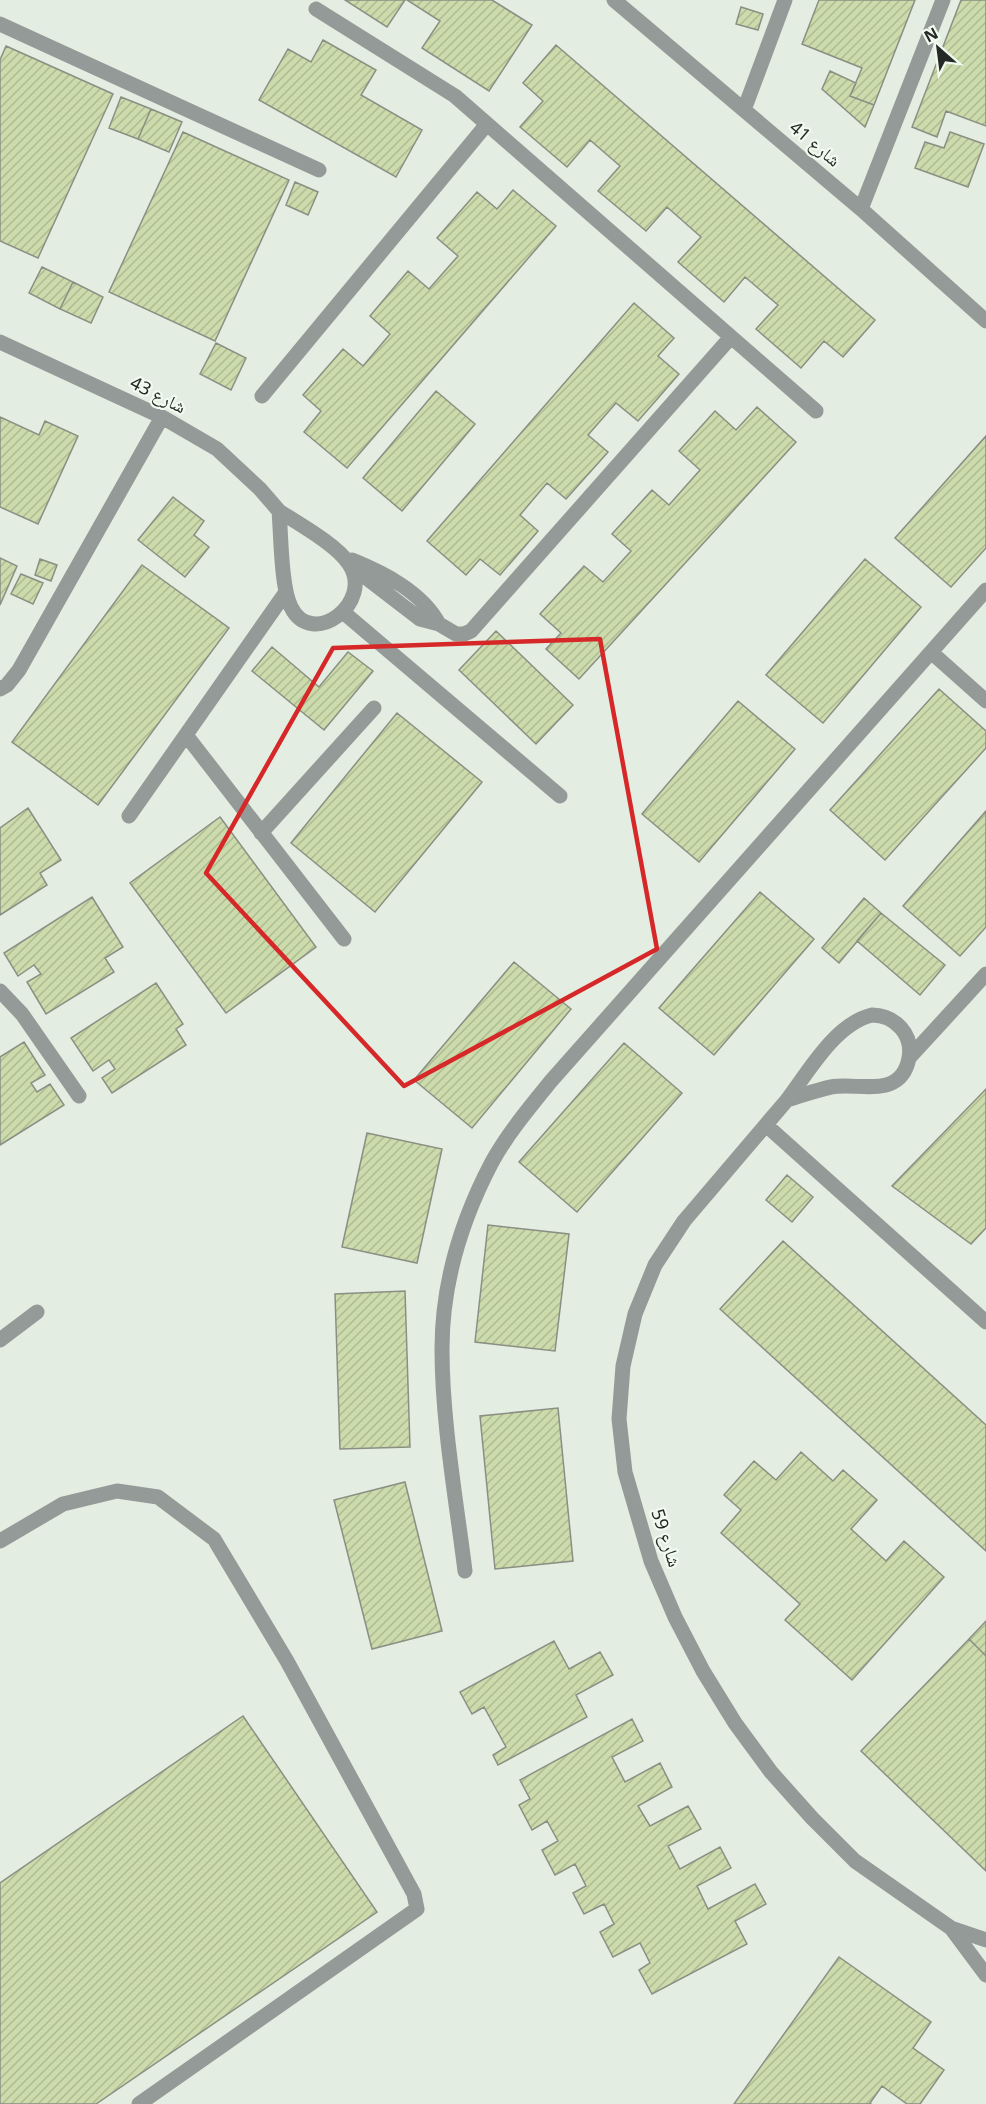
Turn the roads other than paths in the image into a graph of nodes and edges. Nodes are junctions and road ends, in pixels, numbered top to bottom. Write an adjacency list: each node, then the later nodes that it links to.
1 (614, 0): 6 (street, شارع 41)
2 (785, 0): 6 (street)
3 (943, 0): 9 (street)
4 (316, 9): 7 (street)
5 (0, 24): 8 (street)
6 (744, 110): 9 (street, شارع 41)
7 (487, 124): 11 (street); 13 (street)
8 (319, 170)
9 (861, 209): 10 (street, شارع 41)
10 (986, 321)
11 (731, 337): 14 (street); 17 (street, شارع 43)
12 (0, 342): 15 (street, شارع 43)
13 (262, 396)
14 (816, 411)
15 (162, 417): 16 (street, شارع 43); 22 (street)
16 (279, 511): 17 (street, شارع 43); 19 (street)
17 (347, 561): 20 (street)
18 (986, 590): 21 (street)
19 (286, 592): 20 (street); 25 (street)
20 (343, 612): 26 (street)
21 (931, 652): 23 (street); 40 (street)
22 (0, 689)
23 (986, 700)
24 (374, 708): 28 (street)
25 (186, 735): 27 (street); 28 (street)
26 (560, 796)
27 (129, 816)
28 (261, 833): 29 (street)
29 (344, 939)
30 (986, 974): 32 (street)
31 (0, 991): 33 (street)
32 (909, 1058): 34 (street); 34 (street, شارع 59)
33 (79, 1096)
34 (787, 1100): 35 (street, شارع 59)
35 (766, 1125): 37 (street); 41 (street, شارع 59)
36 (37, 1312): 38 (street)
37 (985, 1319)
38 (0, 1340)
39 (0, 1541): 44 (street)
40 (465, 1571)
41 (951, 1928): 42 (street, شارع 59); 43 (street, شارع 59)
42 (986, 1940)
43 (986, 1975)
44 (139, 2104)

